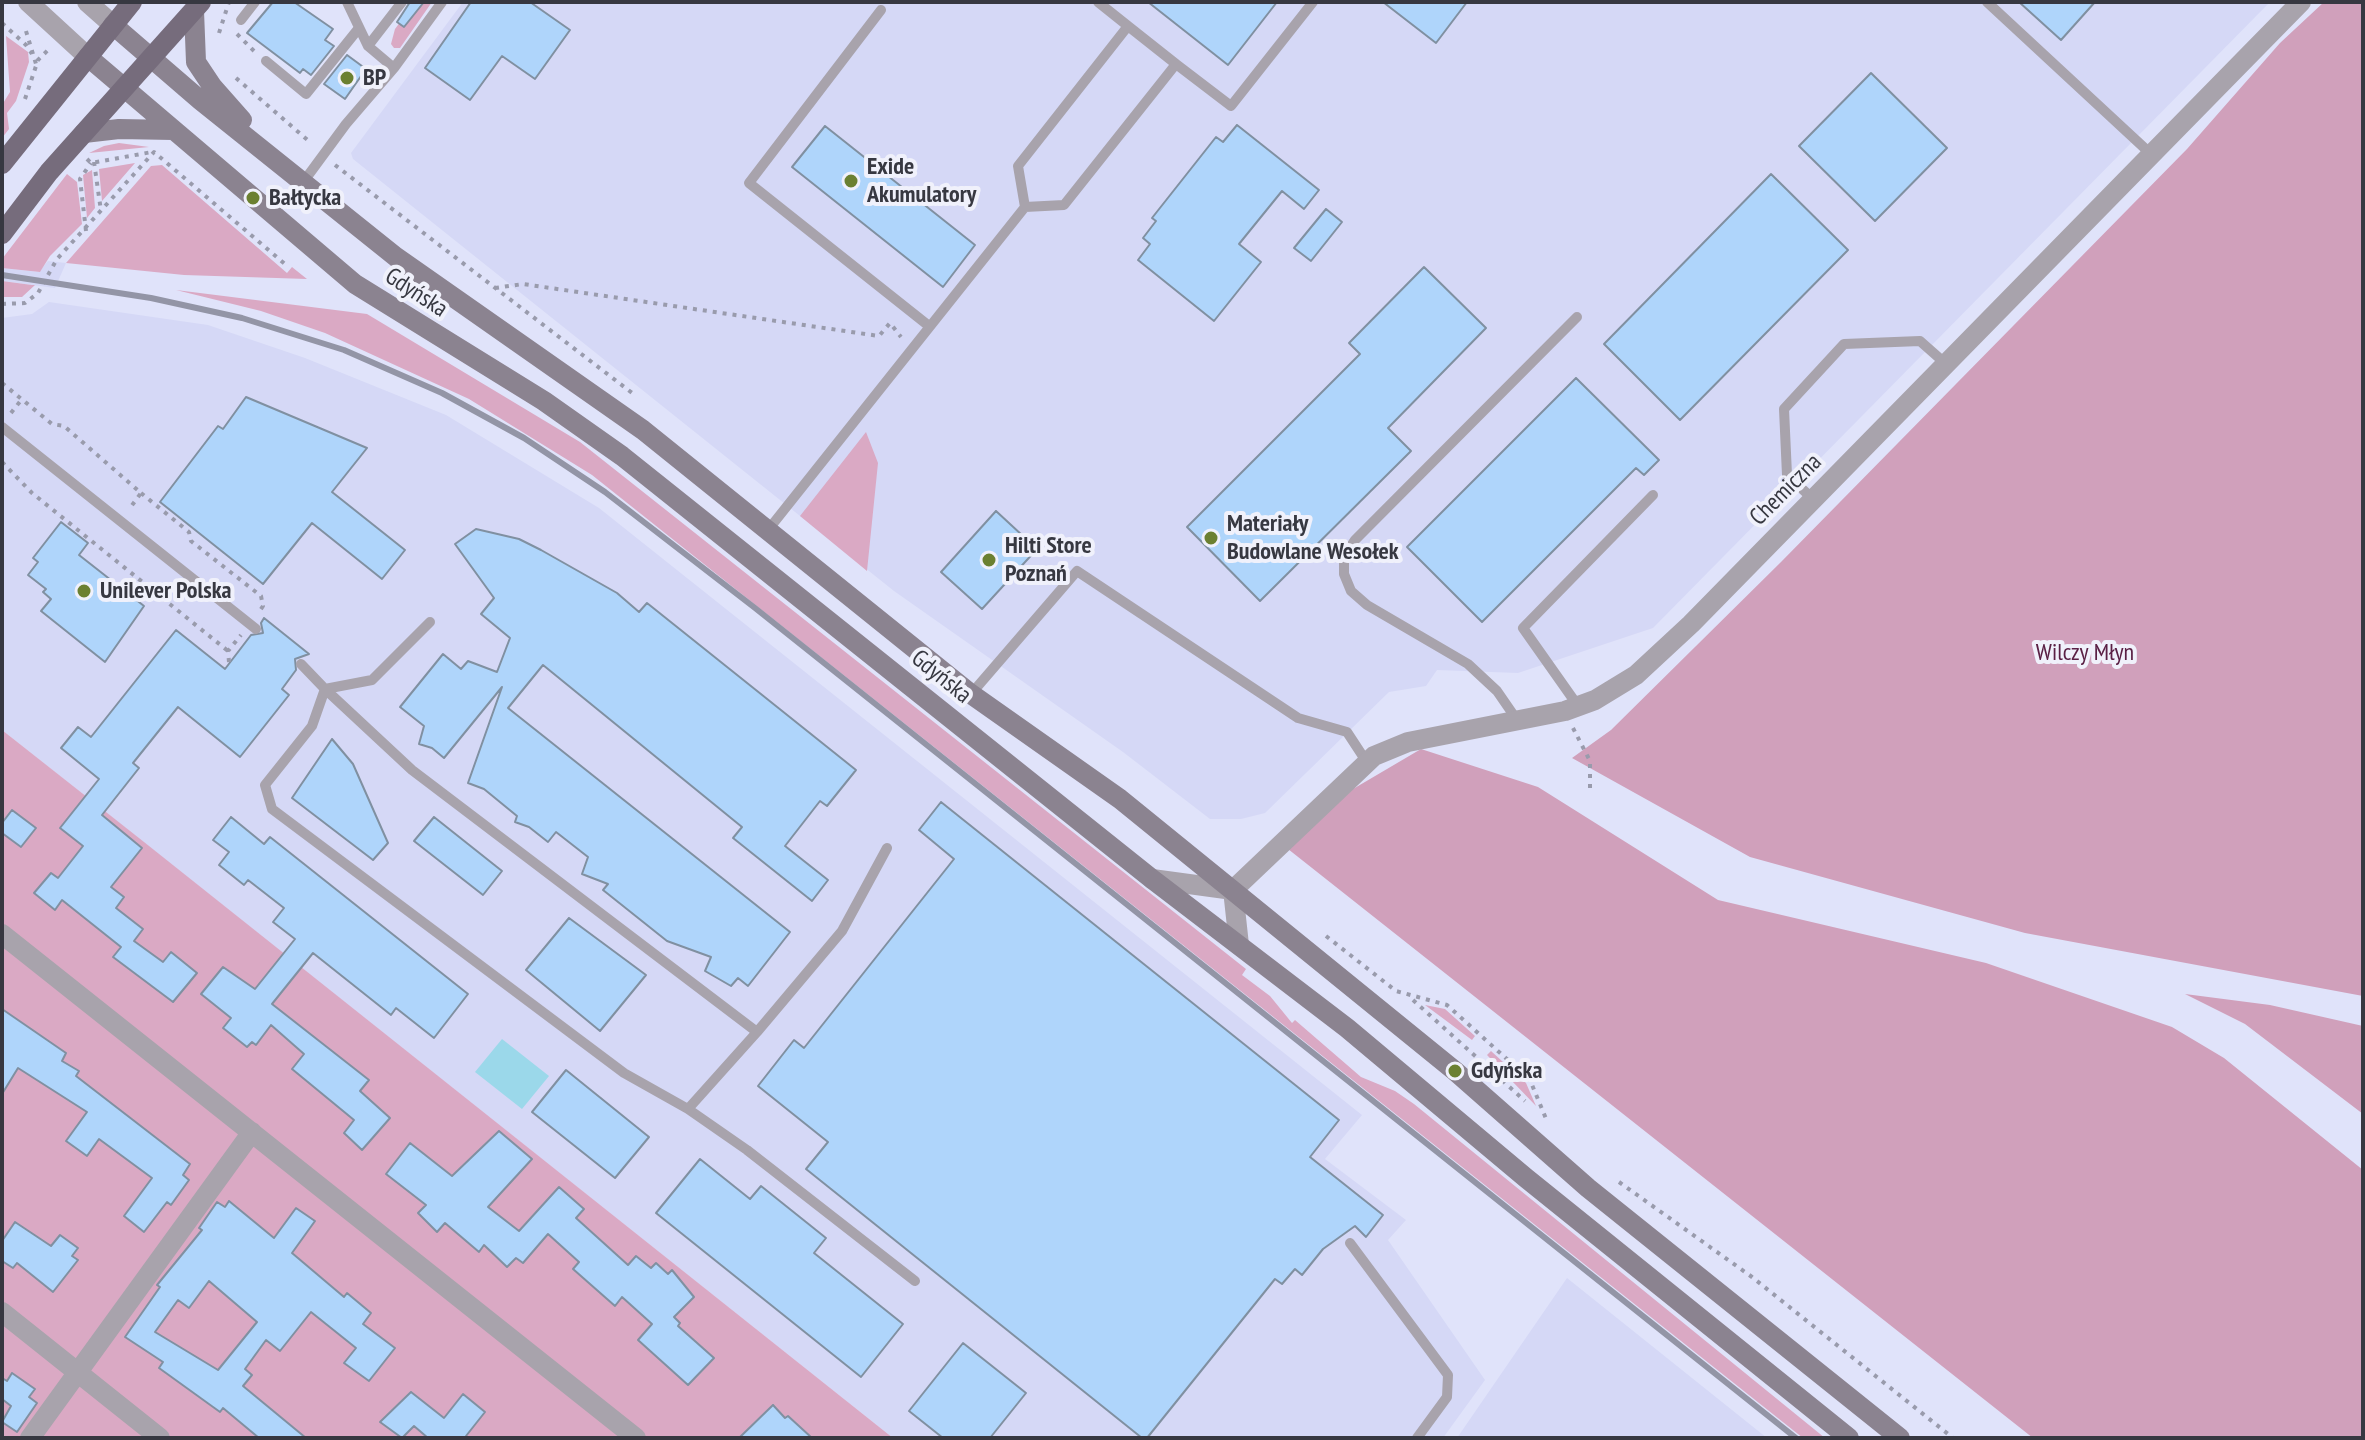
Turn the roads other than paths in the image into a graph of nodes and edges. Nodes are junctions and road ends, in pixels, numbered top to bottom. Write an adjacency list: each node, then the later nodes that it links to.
1 (28, 2): 19 (street, Gdyńska)
2 (87, 2): 15 (street, Gdyńska)
3 (132, 2): 15 (main road)
4 (255, 2): 14 (lane)
5 (402, 2): 18 (lane)
6 (442, 2): 23 (lane)
7 (1098, 2): 16 (lane)
8 (1313, 2): 22 (lane)
9 (1987, 2): 27 (lane)
10 (2301, 2): 27 (street, Chemiczna)
11 (350, 3): 17 (lane)
12 (198, 6): 20 (main road); 28 (main road, Gdyńska)
13 (881, 10): 34 (lane)
14 (241, 20)
15 (113, 25): 19 (main road); 20 (main road, Gdyńska)
16 (1128, 26): 22 (lane); 31 (lane)
17 (359, 28): 18 (lane); 21 (lane)
18 (368, 46): 23 (lane)
19 (88, 57): 24 (main road, Gdyńska); 29 (main road)
20 (152, 58): 24 (main road); 28 (main road, Gdyńska)
21 (266, 61)
22 (1176, 64): 31 (lane)
23 (394, 68): 30 (lane)
24 (124, 87): 25 (main road, Gdyńska); 26 (main road)
25 (173, 130): 26 (main road); 49 (main road, Gdyńska)
26 (84, 133): 32 (main road)
27 (2152, 155): 35 (street, Chemiczna)
28 (283, 163): 30 (main road, Gdyńska)
29 (2, 164)
30 (304, 181): 39 (main road, Gdyńska)
31 (1025, 207): 34 (lane)
32 (2, 234)
33 (1577, 317): 46 (lane)
34 (929, 326): 39 (lane)
35 (1946, 364): 38 (street, Chemiczna); 38 (lane)
36 (2, 427): 41 (lane)
37 (1653, 495): 45 (lane)
38 (1813, 499): 45 (street, Chemiczna)
39 (768, 530): 44 (main road, Gdyńska)
40 (430, 622): 43 (lane)
41 (256, 629)
42 (301, 664): 43 (lane)
43 (325, 689): 53 (lane); 54 (lane)
44 (971, 694): 47 (lane); 50 (main road, Gdyńska)
45 (1571, 709): 46 (street, Chemiczna)
46 (1518, 722): 47 (street, Chemiczna)
47 (1366, 761): 50 (street, Chemiczna)
48 (887, 848): 53 (lane)
49 (1152, 879): 50 (street); 52 (main road, Gdyńska)
50 (1233, 890): 52 (street); 65 (main road, Gdyńska)
51 (2, 934): 55 (street)
52 (1239, 945): 64 (main road, Gdyńska)
53 (757, 1032): 54 (lane)
54 (688, 1109): 57 (lane)
55 (252, 1132): 59 (street); 62 (street)
56 (1350, 1243): 63 (lane)
57 (915, 1281)
58 (2, 1312): 59 (street)
59 (77, 1372): 60 (street); 61 (street)
60 (30, 1438)
61 (160, 1438)
62 (636, 1438)
63 (1417, 1438)
64 (1849, 1438)
65 (1900, 1438)

